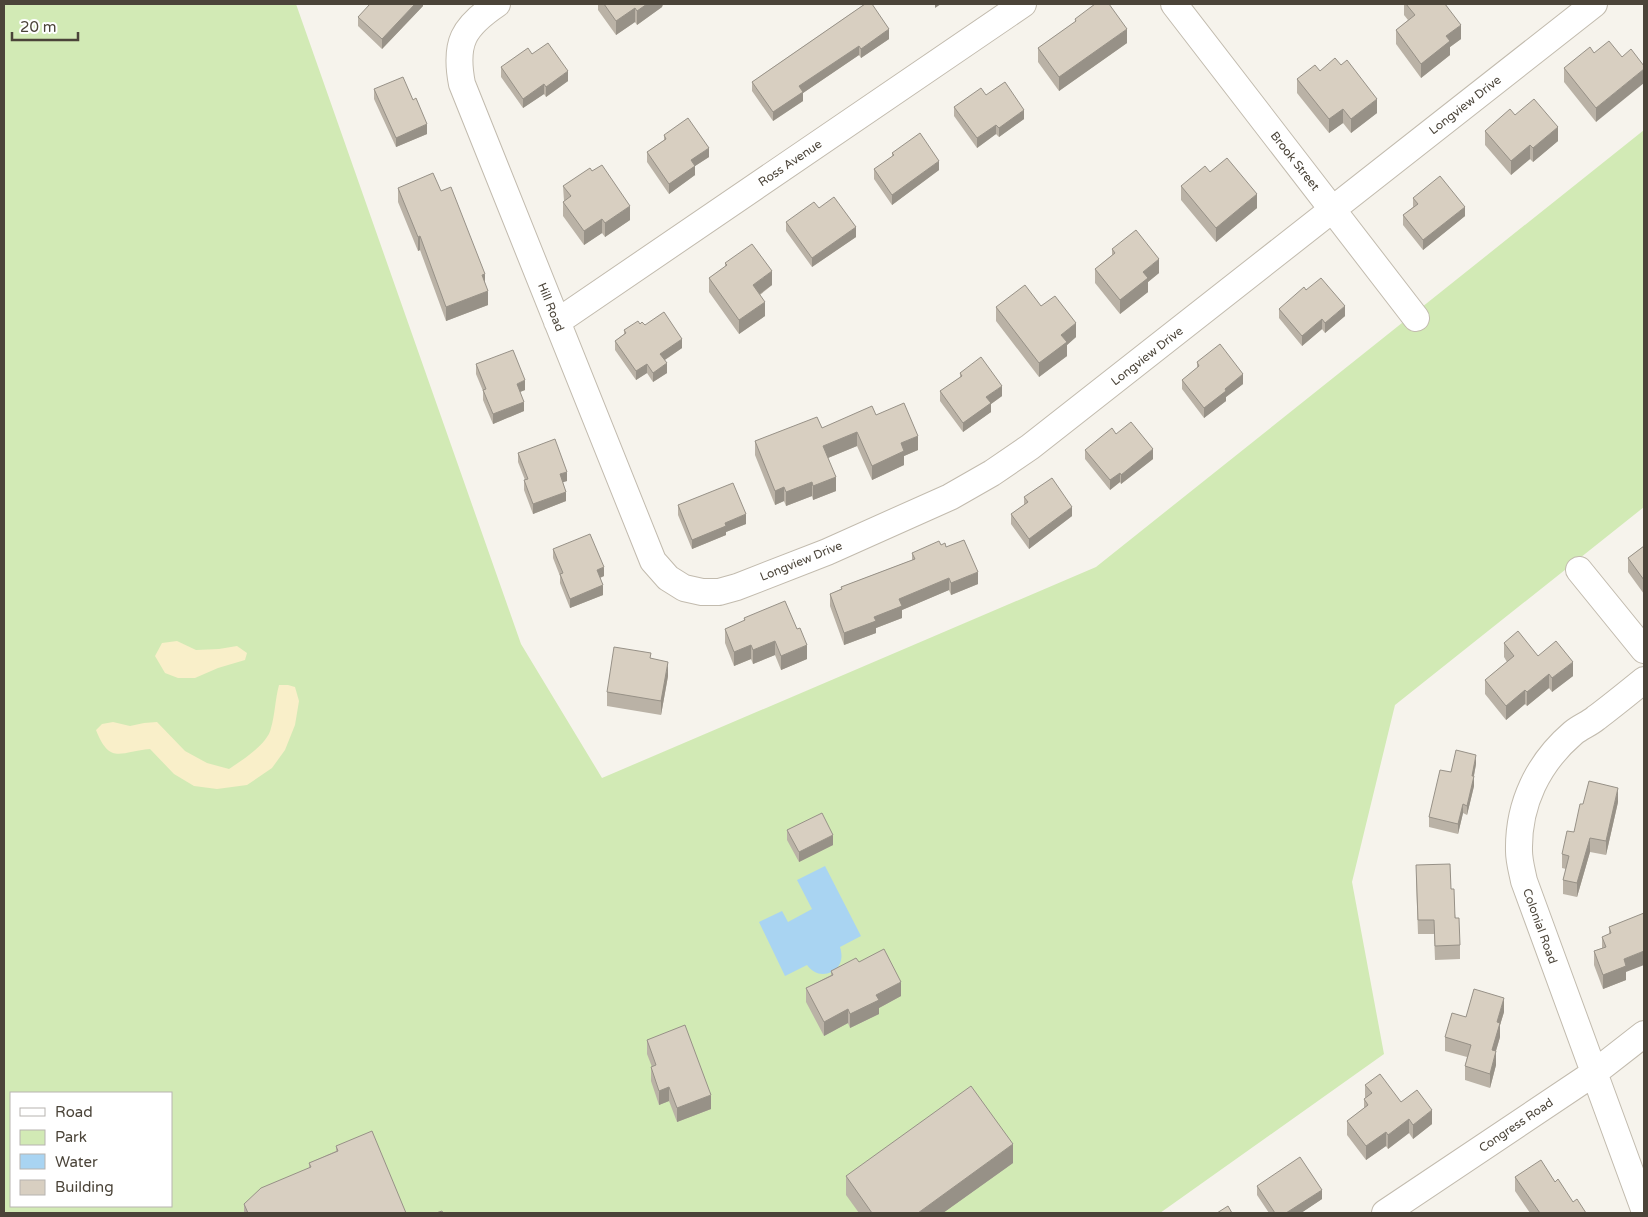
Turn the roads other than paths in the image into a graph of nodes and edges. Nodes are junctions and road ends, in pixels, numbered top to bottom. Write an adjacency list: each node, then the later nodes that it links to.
1 (497, 4): 7 (street, Hill Road)
2 (1023, 4): 7 (street, Ross Avenue)
3 (1174, 4): 5 (street, Brook Street)
4 (1594, 4): 5 (street, Longview Drive)
5 (1333, 210): 6 (street, Brook Street); 8 (street, Longview Drive)
6 (1416, 318)
7 (557, 322): 8 (street, Hill Road)
8 (654, 561)
9 (1578, 570): 10 (street)
10 (1644, 650)
11 (1644, 680): 13 (street, Colonial Road)
12 (1644, 1034): 13 (street, Congress Road)
13 (1594, 1073): 14 (street, Colonial Road); 15 (street, Congress Road)
14 (1644, 1209)
15 (1385, 1213)

